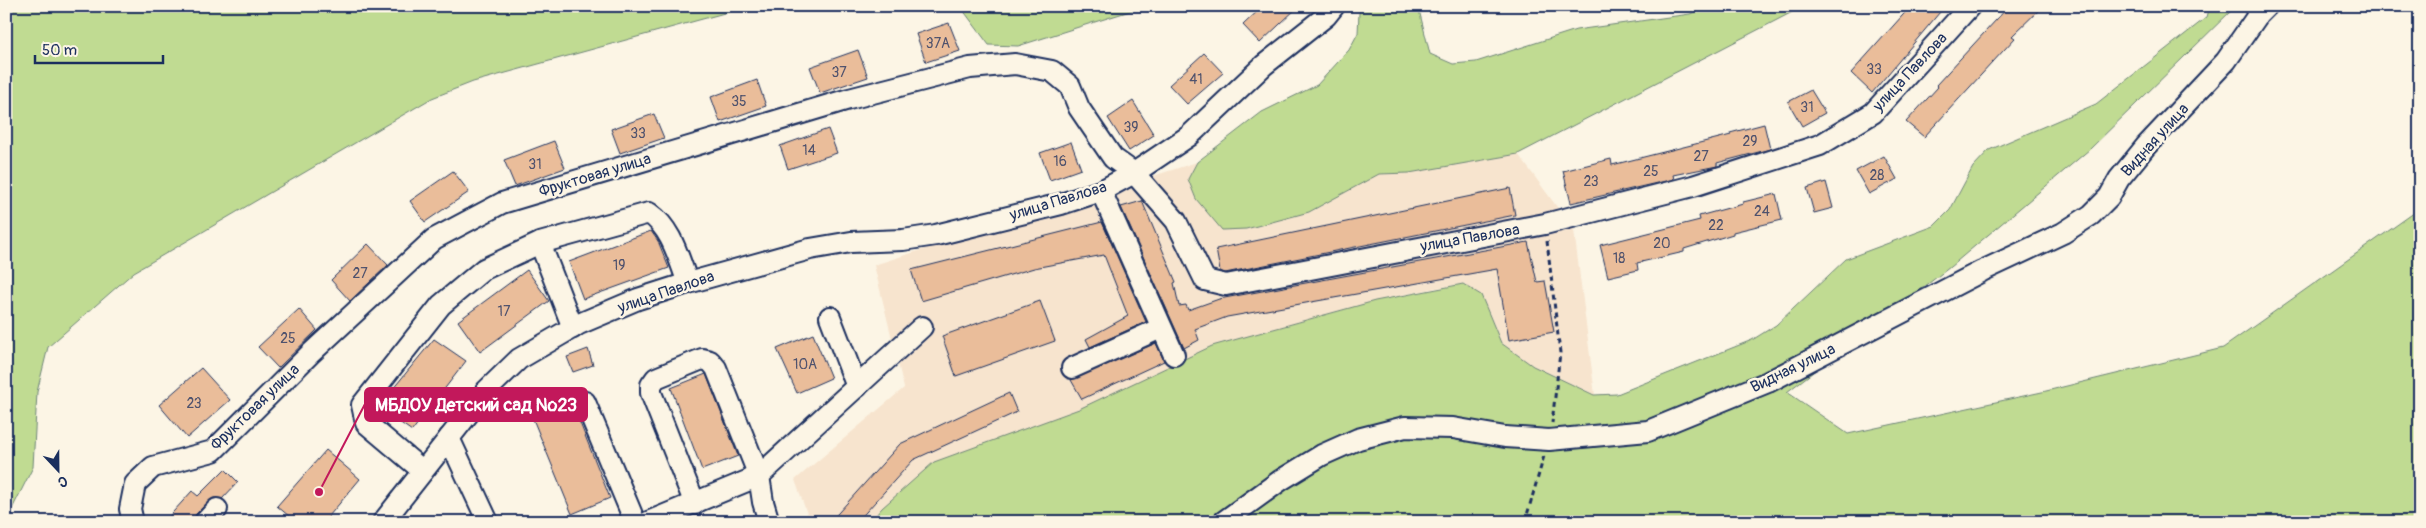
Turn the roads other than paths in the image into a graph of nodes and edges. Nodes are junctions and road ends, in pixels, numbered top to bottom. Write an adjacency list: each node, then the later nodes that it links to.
1 (1334, 6): 4 (street)
2 (1970, 6): 4 (street, улица Павлова)
3 (2267, 6): 26 (street, Видная улица)
4 (1134, 174): 5 (street, улица Павлова); 20 (street, Фруктовая улица)
5 (1101, 190): 7 (street, улица Павлова); 11 (street)
6 (540, 243): 7 (street); 10 (street); 17 (street)
7 (688, 283): 10 (street, улица Павлова)
8 (830, 317): 14 (street)
9 (922, 327): 14 (street)
10 (573, 328): 16 (street, улица Павлова)
11 (1161, 328): 12 (street); 13 (street)
12 (1174, 355)
13 (1072, 368)
14 (857, 387): 18 (street)
15 (585, 402): 23 (street)
16 (449, 438): 17 (street, улица Павлова); 22 (street)
17 (423, 471): 21 (street, улица Павлова)
18 (759, 476): 19 (street); 19 (street); 25 (street)
19 (695, 504): 24 (street)
20 (133, 522)
21 (384, 522)
22 (488, 522)
23 (634, 522)
24 (648, 522)
25 (769, 522)
26 (1223, 522)

